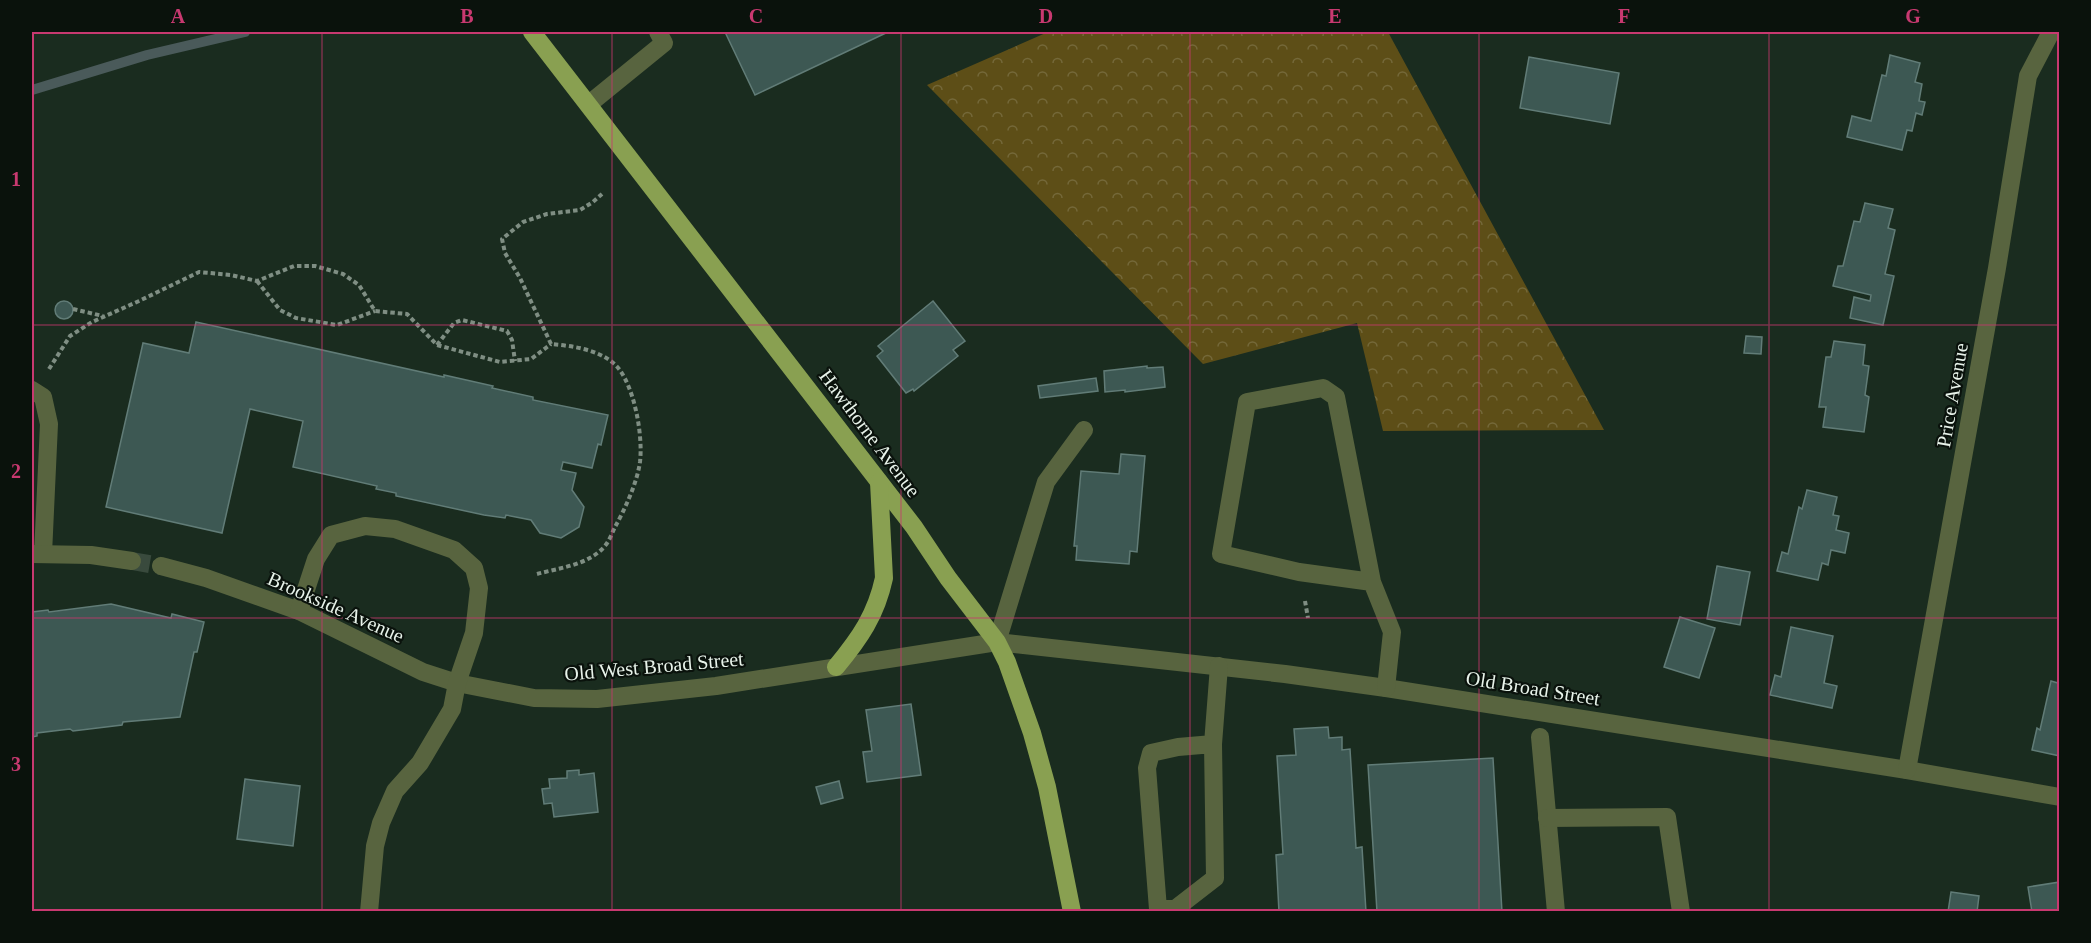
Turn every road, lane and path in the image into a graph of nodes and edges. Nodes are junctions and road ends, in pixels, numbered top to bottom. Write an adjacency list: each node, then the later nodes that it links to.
1 (532, 32): 4 (main road, Hawthorne Avenue)
2 (658, 32): 4 (street)
3 (2051, 32): 29 (street, Price Avenue)
4 (589, 104): 15 (main road, Hawthorne Avenue)
5 (602, 194): 10 (path)
6 (256, 281): 8 (path); 8 (path); 9 (path)
7 (73, 309): 9 (path)
8 (375, 311): 11 (path)
9 (104, 316): 13 (path)
10 (551, 344): 12 (path); 19 (path)
11 (437, 345): 12 (path); 12 (path)
12 (514, 361)
13 (33, 391): 16 (street)
14 (1084, 430): 22 (street)
15 (879, 482): 22 (main road, Hawthorne Avenue); 24 (main road)
16 (37, 554): 17 (street)
17 (132, 561)
18 (161, 566): 21 (street, Brookside Avenue)
19 (537, 574)
20 (1372, 582): 20 (street); 26 (street)
21 (299, 611): 25 (street, Brookside Avenue); 25 (street)
22 (997, 642): 23 (street, Old Broad Street); 24 (street, Old West Broad Street); 33 (main road, Hawthorne Avenue)
23 (1219, 666): 26 (street, Old Broad Street); 28 (street)
24 (836, 667): 25 (street, Old West Broad Street)
25 (457, 683): 32 (street)
26 (1386, 688): 29 (street, Old Broad Street)
27 (1540, 737): 31 (street)
28 (1213, 744): 28 (street)
29 (1908, 770): 30 (street, Old Broad Street)
30 (2060, 797)
31 (1547, 818): 34 (street); 35 (street)
32 (369, 912)
33 (1072, 912)
34 (1556, 912)
35 (1681, 912)

